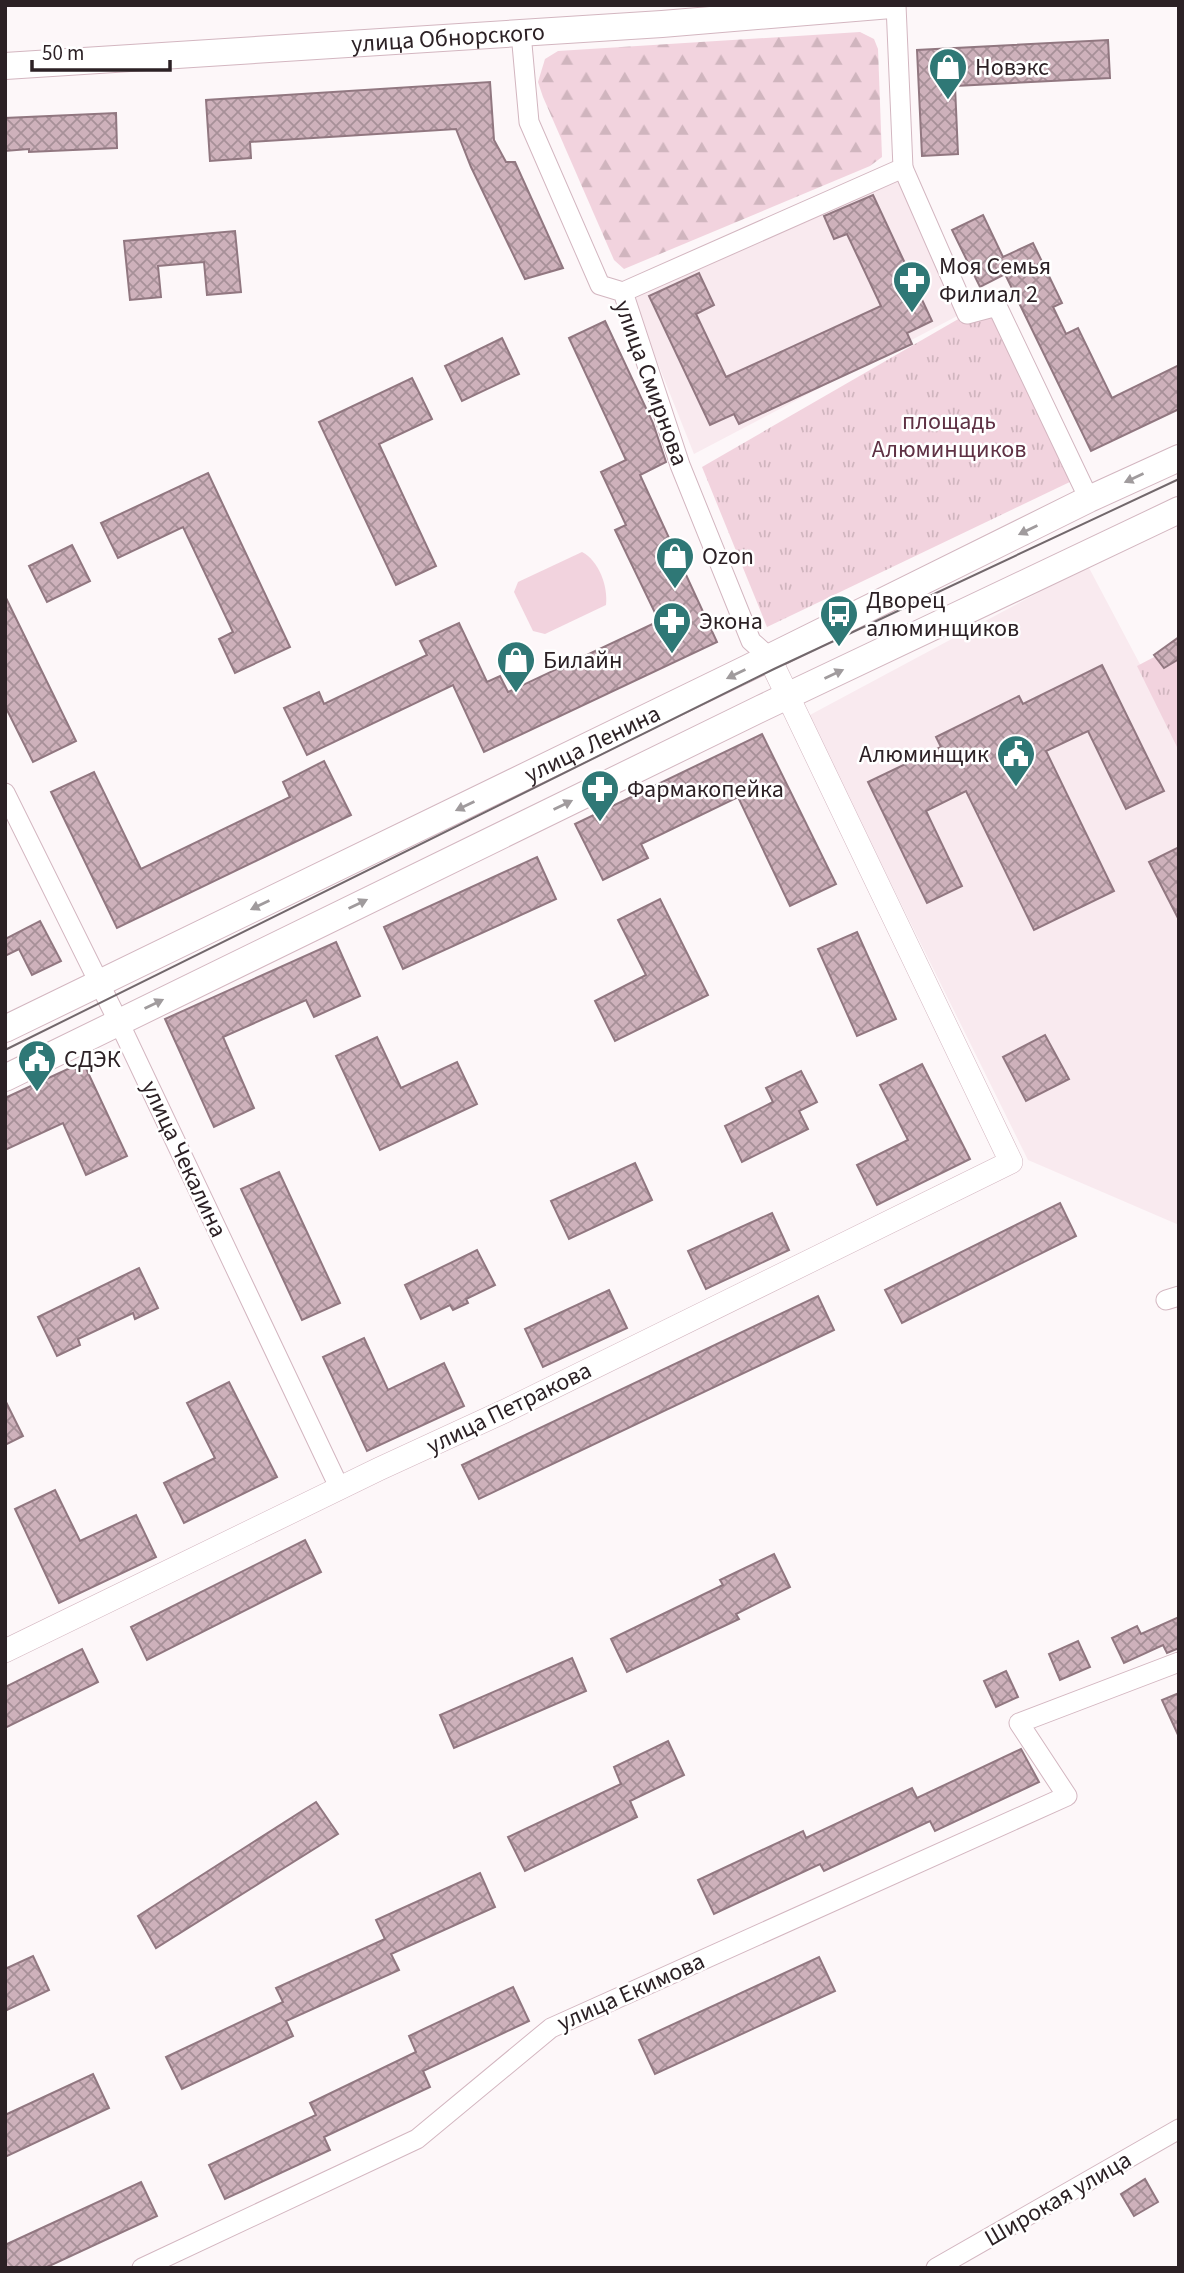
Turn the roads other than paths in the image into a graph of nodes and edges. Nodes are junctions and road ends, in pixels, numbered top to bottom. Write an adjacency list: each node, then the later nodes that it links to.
1 (894, 5): 2 (main road, улица Обнорского); 6 (street)
2 (746, 12): 3 (main road, улица Обнорского)
3 (661, 15): 4 (main road, улица Обнорского)
4 (521, 33): 5 (main road, улица Обнорского); 7 (street, улица Смирнова)
5 (5, 66)
6 (903, 169): 7 (street); 9 (street)
7 (623, 292): 11 (street, улица Смирнова)
8 (1179, 458): 9 (main road, улица Ленина, one-way to 9)
9 (1089, 499): 11 (main road, улица Ленина, one-way to 11)
10 (1179, 510): 12 (main road, улица Ленина, one-way to 10)
11 (769, 657): 12 (street); 14 (main road, улица Ленина, one-way to 14)
12 (786, 696): 15 (main road, улица Ленина, one-way to 12); 18 (street, улица Петракова)
13 (5, 793): 14 (street, улица Чекалина)
14 (100, 982): 15 (street, улица Чекалина); 16 (main road, улица Ленина)
15 (119, 1022): 17 (main road, улица Ленина); 18 (street, улица Чекалина)
16 (5, 1028)
17 (5, 1078)
18 (340, 1489): 19 (street, улица Петракова)
19 (5, 1651)
20 (1179, 1662): 22 (street, улица Екимова)
21 (1179, 2129): 23 (street, Широкая улица)
22 (142, 2268)
23 (936, 2268)

